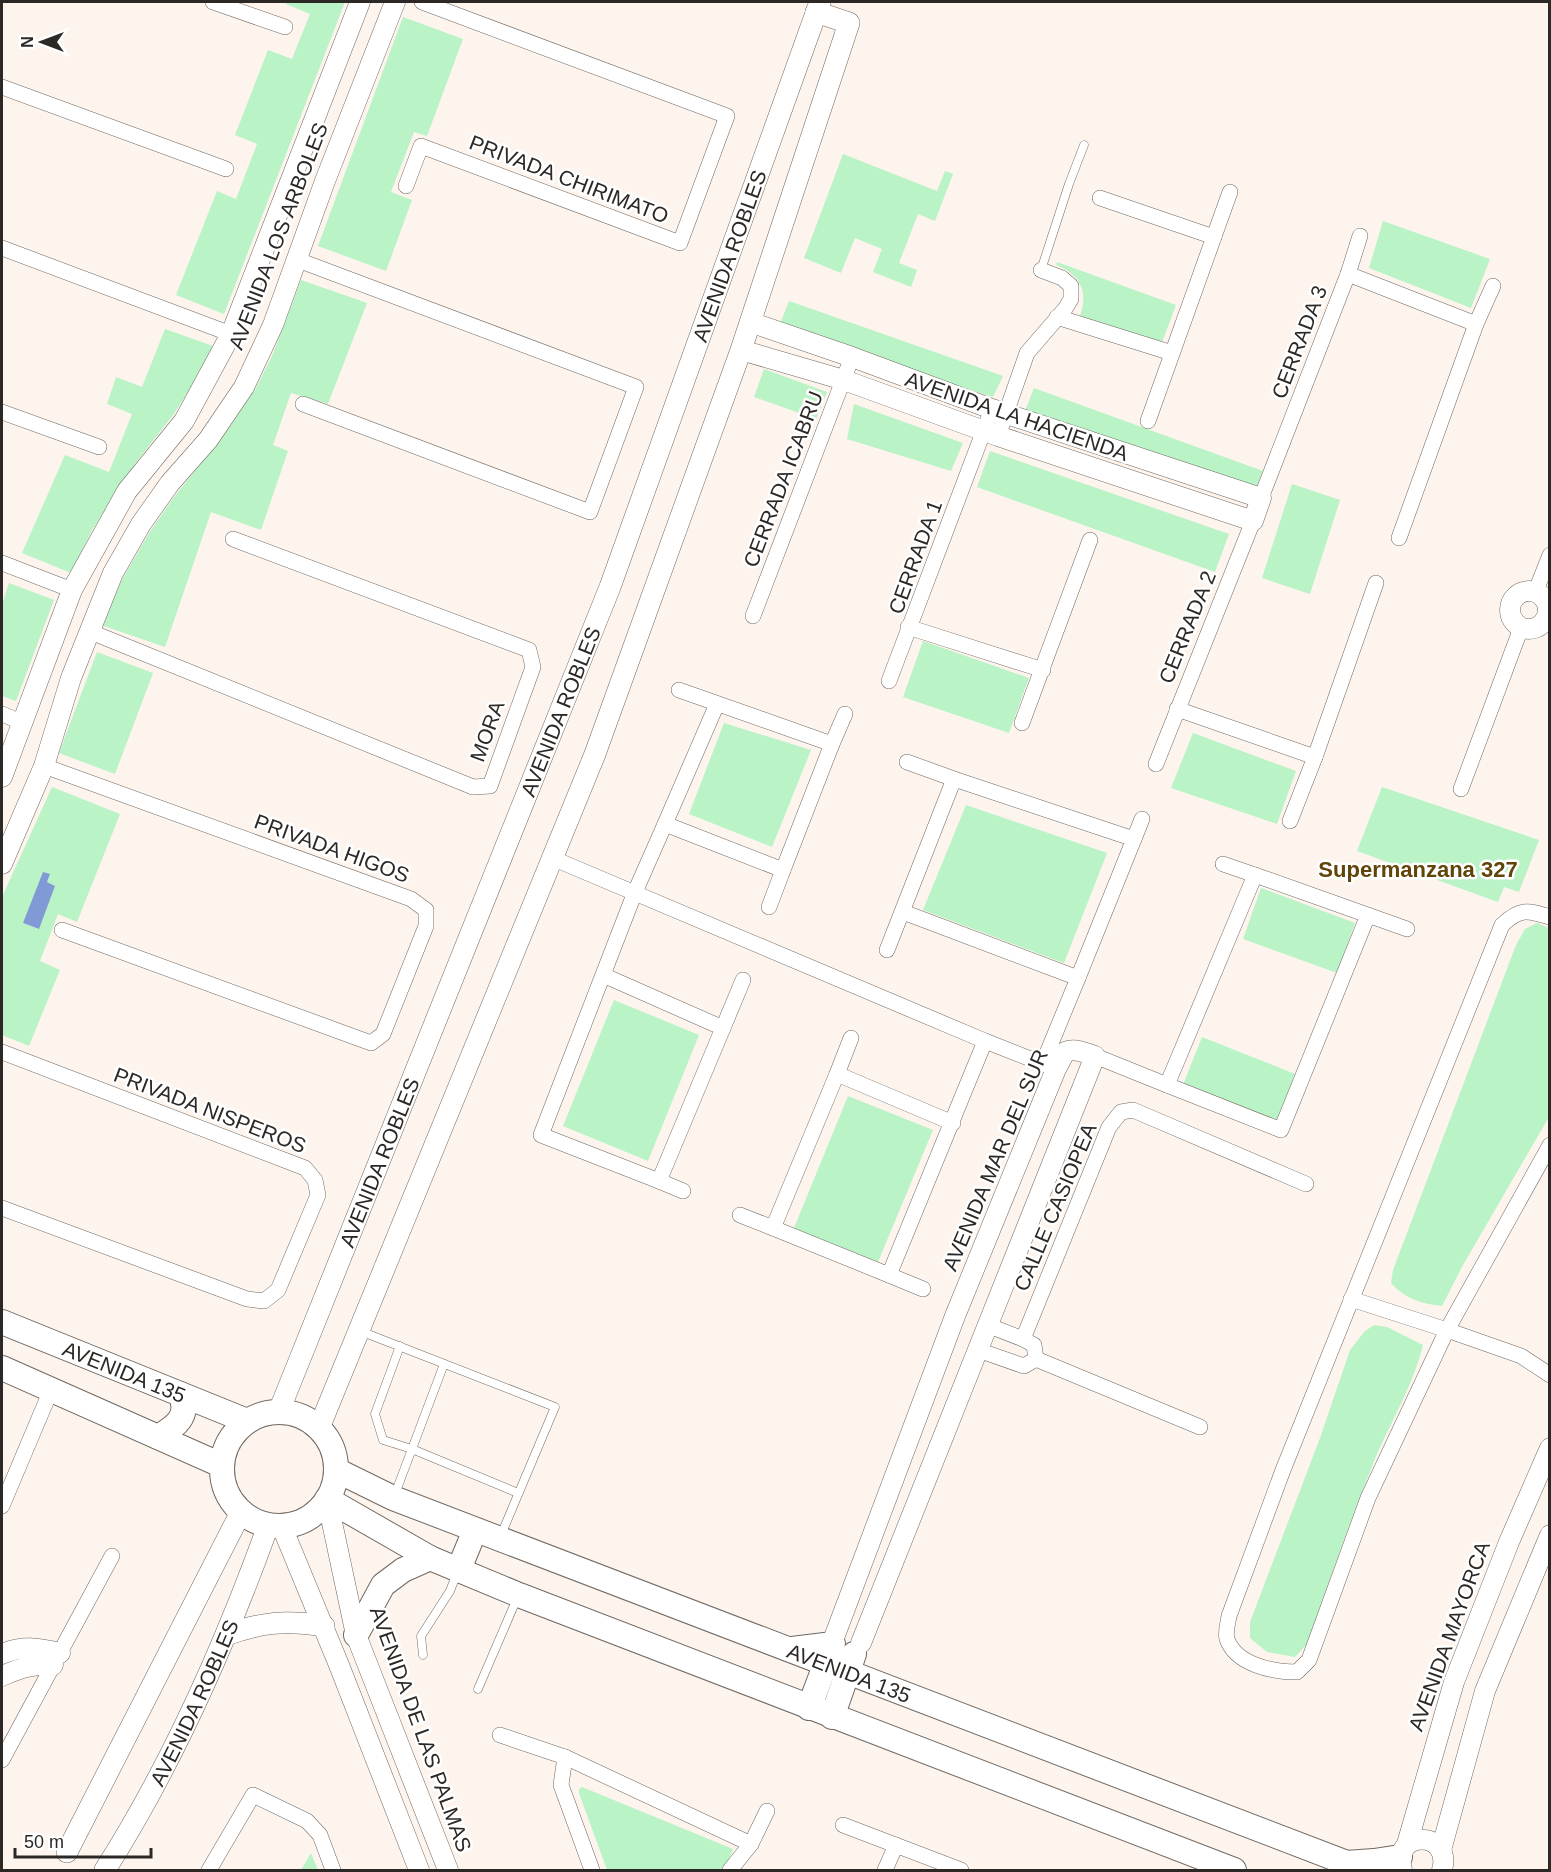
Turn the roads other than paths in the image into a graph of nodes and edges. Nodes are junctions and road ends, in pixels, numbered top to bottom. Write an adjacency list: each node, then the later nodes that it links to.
1 (213, 2): 6 (street)
2 (360, 2): 10 (street, AVENIDA LOS ARBOLES)
3 (395, 2): 11 (street, AVENIDA LOS ARBOLES)
4 (422, 2): 12 (street, PRIVADA CHIRIMATO)
5 (818, 7): 23 (main road, AVENIDA ROBLES); 127 (main road, AVENIDA ROBLES)
6 (285, 27)
7 (2, 87): 9 (street)
8 (1083, 146): 19 (lane)
9 (226, 169)
10 (296, 169): 11 (street); 25 (street, AVENIDA LOS ARBOLES)
11 (325, 181): 18 (street, AVENIDA LOS ARBOLES)
12 (406, 186)
13 (1230, 192): 16 (street)
14 (1100, 198): 16 (street)
15 (1360, 236): 20 (street)
16 (1214, 237): 27 (street)
17 (2, 248): 25 (street)
18 (298, 260): 30 (street); 36 (street, AVENIDA LOS ARBOLES)
19 (1041, 270): 22 (street, CERRADA 1)
20 (1348, 274): 24 (street, CERRADA 3); 38 (street, CERRADA 3)
21 (1493, 286): 24 (street)
22 (1057, 317): 27 (street); 32 (street, CERRADA 1)
23 (750, 322): 26 (main road, AVENIDA ROBLES); 28 (street)
24 (1476, 324): 40 (street)
25 (231, 334): 33 (street, AVENIDA LOS ARBOLES)
26 (741, 350): 29 (street, AVENIDA LA HACIENDA); 76 (main road, AVENIDA ROBLES)
27 (1172, 353): 34 (street)
28 (852, 357): 29 (street, CERRADA ICABRU); 32 (street)
29 (844, 380): 35 (street, AVENIDA LA HACIENDA); 49 (street, CERRADA ICABRU)
30 (303, 404)
31 (2, 412): 37 (street)
32 (999, 412): 35 (street, CERRADA 1); 38 (street)
33 (184, 421): 36 (street); 46 (street, AVENIDA LOS ARBOLES)
34 (1148, 421)
35 (991, 434): 39 (street, AVENIDA LA HACIENDA); 50 (street, CERRADA 1)
36 (207, 440): 52 (street, AVENIDA LOS ARBOLES)
37 (99, 447)
38 (1261, 498): 39 (street)
39 (1253, 521): 59 (street, CERRADA 2)
40 (1399, 538)
41 (233, 539): 52 (street, MORA)
42 (1090, 540): 54 (street)
43 (1550, 555): 47 (street)
44 (2, 563): 46 (street)
45 (1376, 583): 65 (street)
46 (72, 590): 53 (street, AVENIDA LOS ARBOLES)
47 (1535, 593): 48 (street); 51 (street)
48 (1548, 611): 51 (street)
49 (753, 616)
50 (908, 627): 54 (street, CERRADA 1); 56 (street)
51 (1536, 629): 71 (street)
52 (91, 632): 55 (street, AVENIDA LOS ARBOLES)
53 (44, 667): 55 (street); 62 (street, AVENIDA LOS ARBOLES)
54 (1043, 670): 63 (street)
55 (71, 678): 68 (street, AVENIDA LOS ARBOLES)
56 (889, 681)
57 (679, 690): 58 (street)
58 (717, 704): 64 (street); 74 (street)
59 (1176, 709): 65 (street, CERRADA 2); 67 (street)
60 (2, 714): 62 (street)
61 (845, 714): 64 (street)
62 (21, 722): 69 (street, AVENIDA LOS ARBOLES)
63 (1022, 723)
64 (832, 744): 79 (street)
65 (1315, 757): 73 (street)
66 (907, 762): 70 (street)
67 (1156, 764)
68 (44, 766): 77 (street, AVENIDA LOS ARBOLES); 87 (street, PRIVADA HIGOS)
69 (2, 777)
70 (954, 779): 75 (street); 83 (street)
71 (1461, 789)
72 (1142, 819): 75 (street)
73 (1290, 821)
74 (665, 824): 79 (street); 81 (street)
75 (1134, 839): 90 (street)
76 (552, 858): 81 (street); 113 (main road, AVENIDA ROBLES)
77 (2, 864)
78 (1223, 864): 80 (street)
79 (783, 870): 82 (street)
80 (1255, 875): 84 (street); 99 (street)
81 (635, 892): 89 (street); 94 (street)
82 (769, 907)
83 (903, 912): 88 (street); 90 (street)
84 (1368, 915): 86 (street); 99 (street)
85 (1550, 917): 110 (street)
86 (1407, 929)
87 (62, 930)
88 (887, 950)
89 (603, 975): 92 (street); 102 (street)
90 (1078, 978): 97 (street)
91 (743, 980): 92 (street)
92 (723, 1028): 102 (street)
93 (851, 1038): 98 (street)
94 (985, 1041): 97 (street); 100 (street)
95 (2, 1052): 105 (street, PRIVADA NISPEROS)
96 (1095, 1056): 97 (street, AVENIDA MAR DEL SUR); 99 (street); 112 (street)
97 (1050, 1066): 117 (street, AVENIDA MAR DEL SUR)
98 (837, 1074): 100 (street); 107 (street)
99 (1167, 1085)
100 (953, 1123): 108 (street)
101 (1550, 1145): 114 (street)
102 (659, 1181): 104 (street)
103 (1306, 1184): 115 (street, CALLE CASIOPEA)
104 (683, 1191)
105 (2, 1208)
106 (740, 1215): 107 (street)
107 (773, 1228): 108 (street)
108 (889, 1275): 109 (street)
109 (923, 1289)
110 (1351, 1299): 114 (street); 114 (street)
111 (2, 1322): 126 (main road, AVENIDA 135)
112 (987, 1325): 115 (street); 119 (street)
113 (358, 1330): 116 (lane); 130 (main road, AVENIDA ROBLES)
114 (1447, 1330): 118 (street)
115 (1023, 1339): 120 (street)
116 (400, 1347): 122 (lane); 133 (lane)
117 (941, 1350): 119 (street); 152 (street, AVENIDA MAR DEL SUR)
118 (1521, 1356): 121 (street); 124 (street)
119 (975, 1357): 120 (street); 152 (street)
120 (1036, 1359): 129 (street)
121 (1550, 1359)
122 (444, 1364): 133 (lane); 136 (lane)
123 (2, 1368): 125 (main road)
124 (1550, 1375)
125 (51, 1390): 131 (main road); 139 (street)
126 (180, 1394): 128 (main road, AVENIDA 135); 131 (main road)
127 (279, 1412): 128 (main road); 130 (main road)
128 (247, 1421): 134 (main road)
129 (1200, 1427)
130 (319, 1428): 135 (main road)
131 (158, 1437): 134 (main road)
132 (1550, 1448): 171 (street, AVENIDA MAYORCA)
133 (412, 1449): 136 (lane); 137 (lane)
134 (221, 1465): 140 (main road)
135 (336, 1470): 137 (main road, AVENIDA 135); 138 (main road)
136 (518, 1492): 144 (lane)
137 (393, 1498): 142 (main road, AVENIDA 135)
138 (327, 1499): 141 (main road); 146 (main road); 151 (street, AVENIDA DE LAS PALMAS)
139 (2, 1506)
140 (241, 1512): 141 (main road); 170 (main road, AVENIDA ROBLES)
141 (275, 1526): 149 (street); 150 (main road, AVENIDA ROBLES)
142 (475, 1530): 144 (main road, AVENIDA 135); 147 (main road)
143 (1550, 1535): 172 (street)
144 (499, 1539): 152 (main road, AVENIDA 135)
145 (112, 1556): 155 (street)
146 (430, 1558): 147 (main road); 151 (main road)
147 (459, 1569): 148 (main road); 154 (lane)
148 (519, 1595): 158 (lane); 161 (main road)
149 (324, 1626): 150 (main road); 156 (street)
150 (226, 1635): 174 (main road, AVENIDA ROBLES)
151 (359, 1645): 156 (street); 159 (street, AVENIDA DE LAS PALMAS)
152 (843, 1653): 161 (main road); 162 (main road); 173 (main road, AVENIDA 135)
153 (2, 1654): 155 (street)
154 (423, 1655)
155 (57, 1659): 157 (street); 165 (street)
156 (339, 1665): 160 (street)
157 (2, 1676)
158 (478, 1689)
159 (379, 1695): 160 (street); 178 (street, AVENIDA DE LAS PALMAS)
160 (356, 1706): 177 (street)
161 (809, 1708): 162 (main road)
162 (832, 1717): 183 (main road)
163 (500, 1735): 164 (street)
164 (565, 1757): 168 (street); 179 (street)
165 (2, 1760)
166 (767, 1811): 168 (street)
167 (843, 1825): 169 (street)
168 (752, 1844): 180 (street)
169 (896, 1845): 181 (street); 182 (street)
170 (67, 1852)
171 (1403, 1857): 172 (street); 173 (main road)
172 (1441, 1865)
173 (1356, 1867)
174 (105, 1870)
175 (209, 1870): 176 (street)
176 (333, 1870)
177 (418, 1870)
178 (448, 1870)
179 (592, 1870)
180 (730, 1870)
181 (885, 1870)
182 (961, 1870)
183 (1234, 1870)

